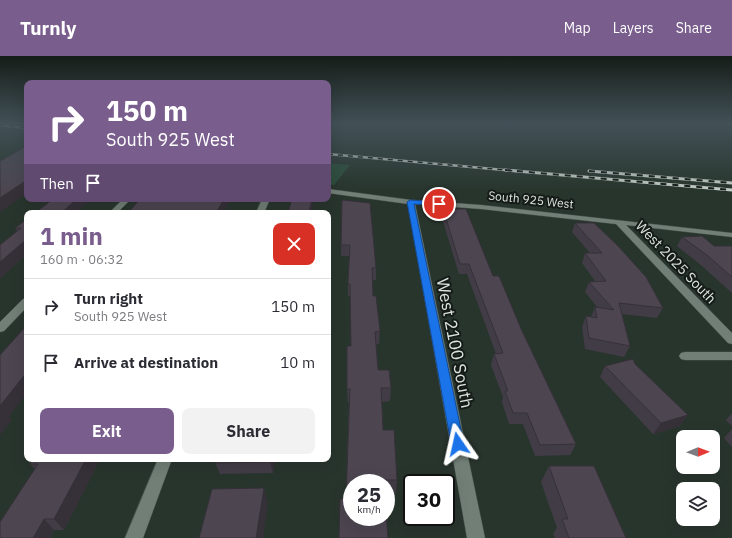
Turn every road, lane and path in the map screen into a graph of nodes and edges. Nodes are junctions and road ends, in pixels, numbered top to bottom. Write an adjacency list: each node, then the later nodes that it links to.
1 (331, 191): 3 (street, South 925 West)
2 (123, 202): 4 (street)
3 (410, 202): 5 (street, South 925 West); 14 (street, West 2100 South)
4 (116, 210)
5 (617, 221): 6 (street, South 925 West); 9 (street, West 2025 South)
6 (732, 235)
7 (24, 304): 8 (street)
8 (0, 328)
9 (732, 340)
10 (684, 356): 11 (street)
11 (732, 356)
12 (164, 462): 13 (street)
13 (134, 538)
14 (476, 538)

